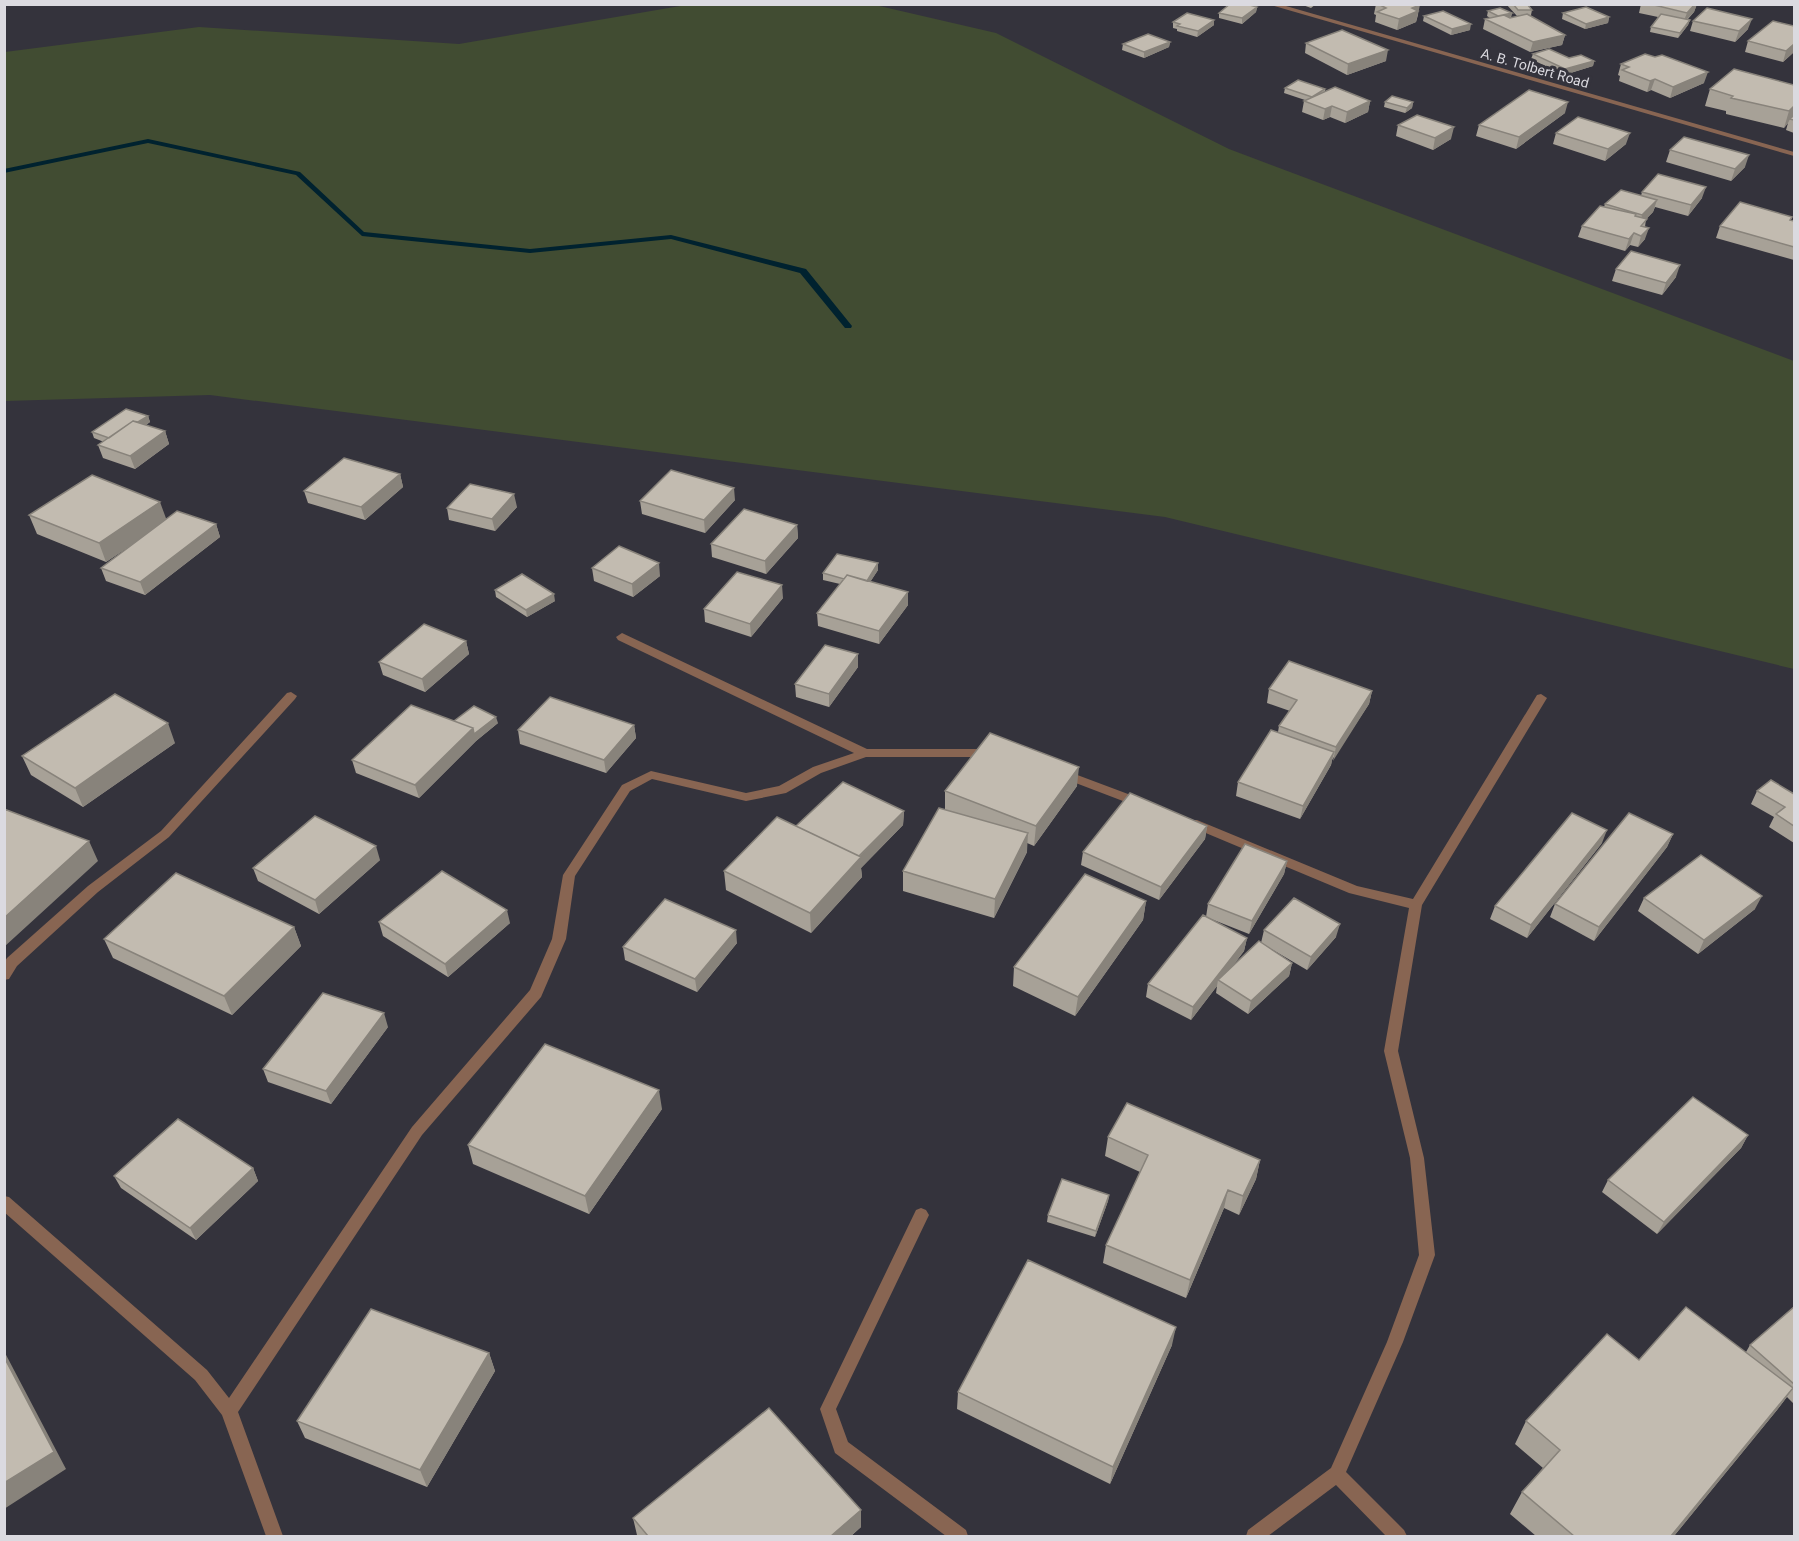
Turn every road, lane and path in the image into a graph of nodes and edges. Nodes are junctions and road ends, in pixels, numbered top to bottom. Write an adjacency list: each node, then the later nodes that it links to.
1 (1270, 4): 2 (street, A. B. Tolbert Road)
2 (1794, 154)
3 (622, 637): 6 (street)
4 (291, 696): 12 (street)
5 (1541, 698): 11 (street)
6 (865, 753): 7 (street); 15 (street)
7 (1009, 753)
8 (1052, 770): 9 (street)
9 (1149, 807)
10 (1182, 819): 11 (street)
11 (1416, 905): 16 (street)
12 (4, 975)
13 (4, 1203): 15 (street)
14 (921, 1215): 18 (street)
15 (229, 1411): 17 (street)
16 (1337, 1474): 19 (street); 20 (street)
17 (274, 1536)
18 (960, 1536)
19 (1254, 1536)
20 (1398, 1536)

